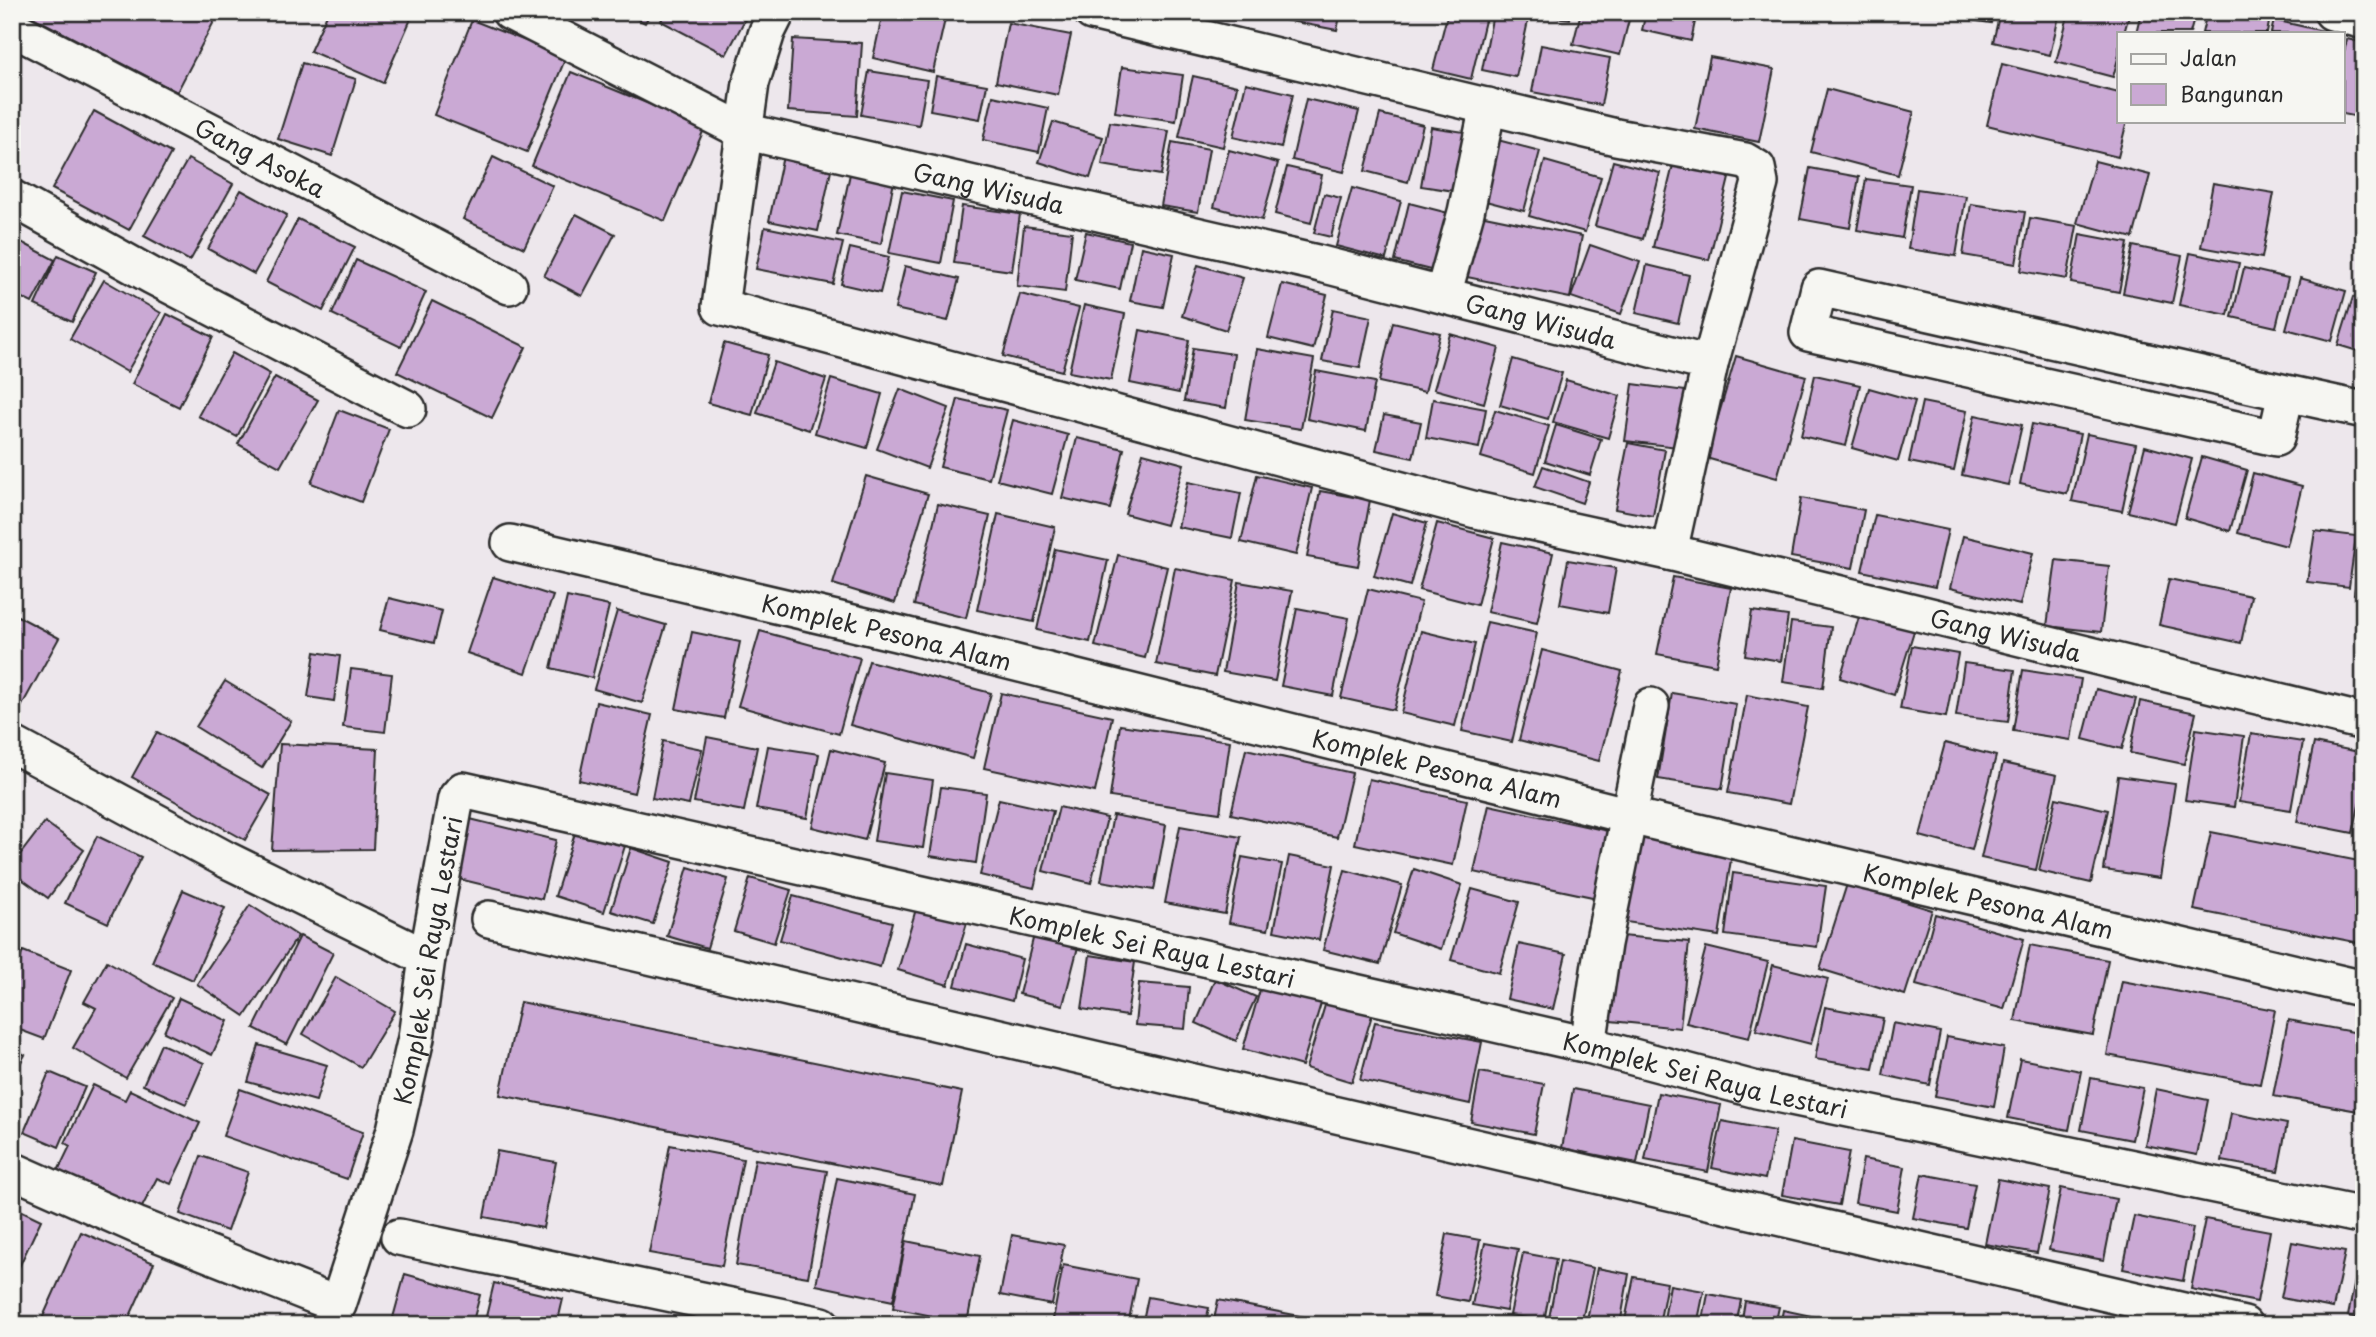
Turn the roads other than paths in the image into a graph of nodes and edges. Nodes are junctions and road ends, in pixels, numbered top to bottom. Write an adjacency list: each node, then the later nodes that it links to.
1 (510, 12): 8 (street, Gang Wisuda)
2 (777, 12): 8 (street)
3 (1092, 12): 7 (street)
4 (2332, 12): 5 (street)
5 (2364, 21)
6 (12, 28): 10 (street, Gang Asoka)
7 (1488, 107): 11 (street); 12 (street)
8 (743, 131): 11 (street, Gang Wisuda); 17 (street, Gang Wisuda)
9 (12, 198): 14 (street)
10 (509, 286)
11 (1443, 295): 12 (street, Gang Wisuda)
12 (1710, 364): 17 (street)
13 (2286, 393): 13 (street); 15 (street)
14 (408, 409)
15 (2364, 410)
16 (510, 543): 21 (street, Komplek Pesona Alam)
17 (1670, 552): 19 (street, Gang Wisuda)
18 (1651, 706): 21 (street)
19 (2364, 722)
20 (12, 744): 23 (street)
21 (1630, 816): 24 (street, Komplek Pesona Alam); 25 (street)
22 (489, 919): 30 (street)
23 (427, 958): 25 (street, Komplek Sei Raya Lestari); 26 (street, Komplek Sei Raya Lestari)
24 (2364, 989)
25 (1588, 1045): 27 (street, Komplek Sei Raya Lestari)
26 (12, 1170)
27 (2364, 1216)
28 (399, 1237): 29 (street)
29 (822, 1325)
30 (2244, 1325)

